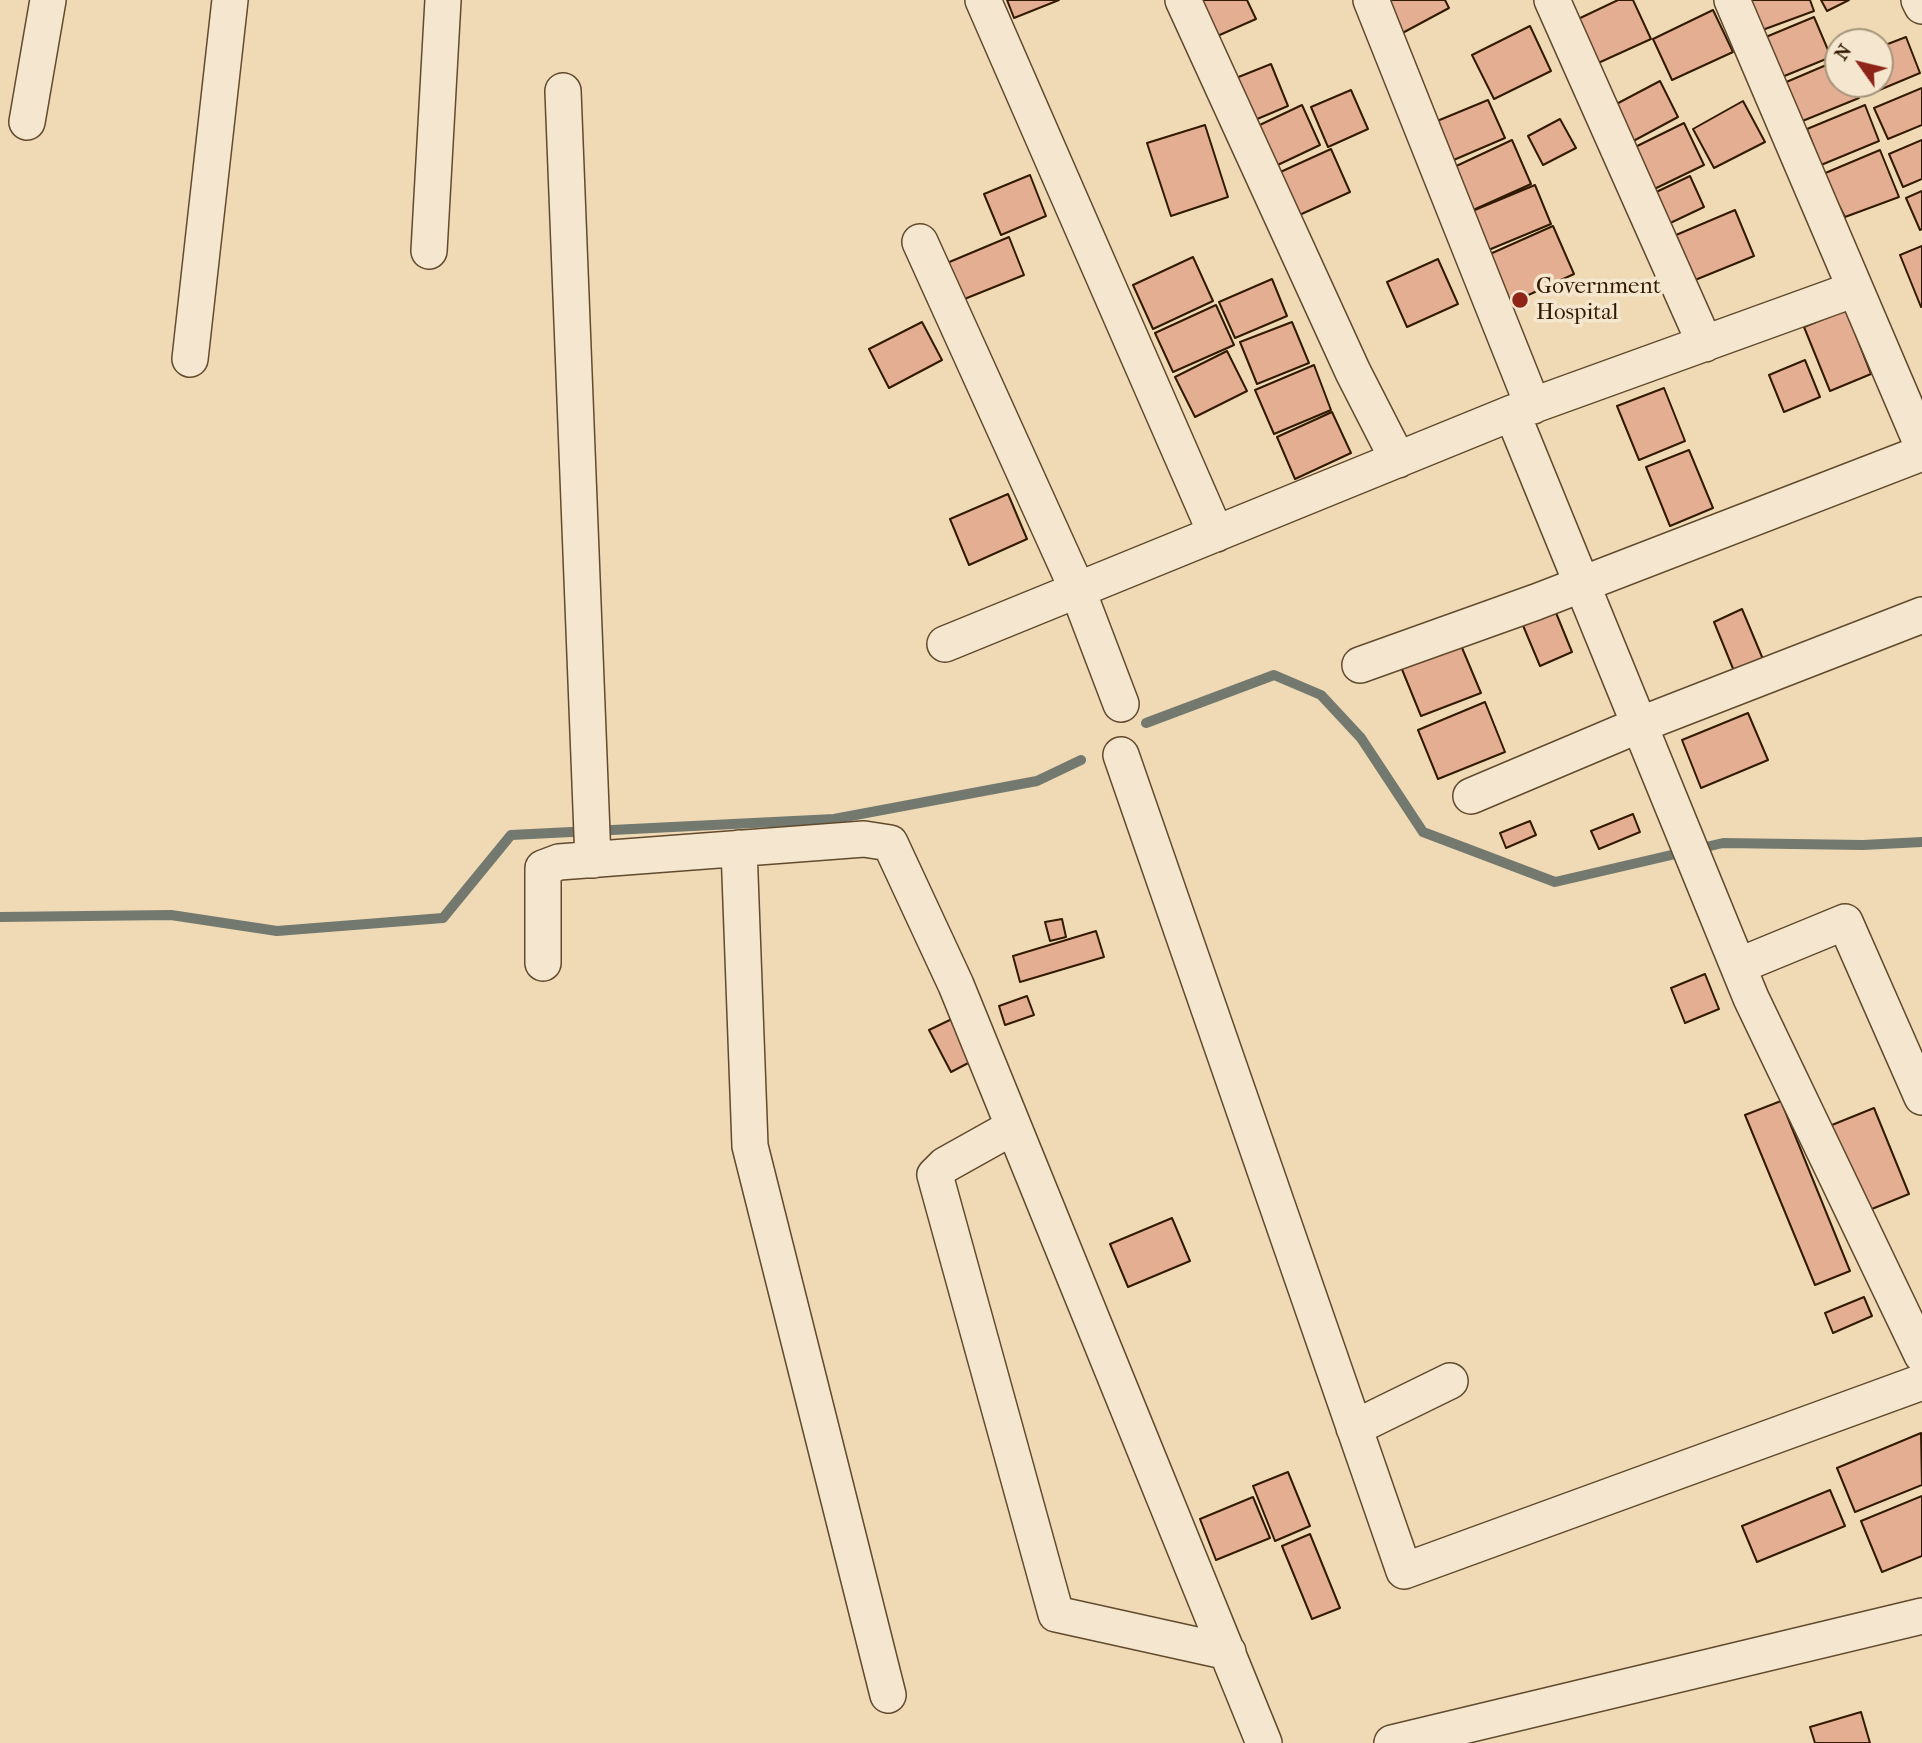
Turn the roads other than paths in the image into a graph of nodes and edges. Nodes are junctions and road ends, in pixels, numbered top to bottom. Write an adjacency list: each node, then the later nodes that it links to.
1 (48, 0): 12 (street)
2 (230, 0): 17 (street)
3 (443, 0): 14 (street)
4 (983, 0): 22 (street)
5 (1183, 0): 21 (street)
6 (1371, 0): 18 (street)
7 (1552, 0): 16 (street)
8 (1732, 0): 15 (street)
9 (1919, 0): 10 (street)
10 (1922, 6)
11 (563, 92): 33 (street)
12 (27, 122)
13 (920, 242): 24 (street)
14 (429, 251)
15 (1855, 289): 16 (street); 19 (street)
16 (1705, 344): 18 (street)
17 (191, 359)
18 (1522, 409): 21 (street); 23 (street)
19 (1922, 445)
20 (1922, 453): 23 (street)
21 (1398, 460): 22 (street)
22 (1216, 534): 24 (street)
23 (1581, 584): 27 (street); 29 (street)
24 (1078, 591): 26 (street); 28 (street)
25 (1922, 615): 29 (street)
26 (945, 644)
27 (1360, 665)
28 (1121, 704)
29 (1639, 725): 31 (street); 35 (street)
30 (1121, 755): 41 (street)
31 (1471, 796)
32 (739, 848): 33 (street); 37 (street); 44 (street)
33 (593, 858): 34 (street)
34 (543, 963)
35 (1738, 966): 36 (street); 38 (street)
36 (1922, 1097)
37 (1013, 1127): 43 (street); 43 (street)
38 (1922, 1355)
39 (1450, 1381): 41 (street)
40 (1922, 1382): 41 (street)
41 (1354, 1428)
42 (1922, 1616): 46 (street)
43 (1228, 1652): 45 (street)
44 (888, 1695)
45 (1264, 1743)
46 (1392, 1743)

